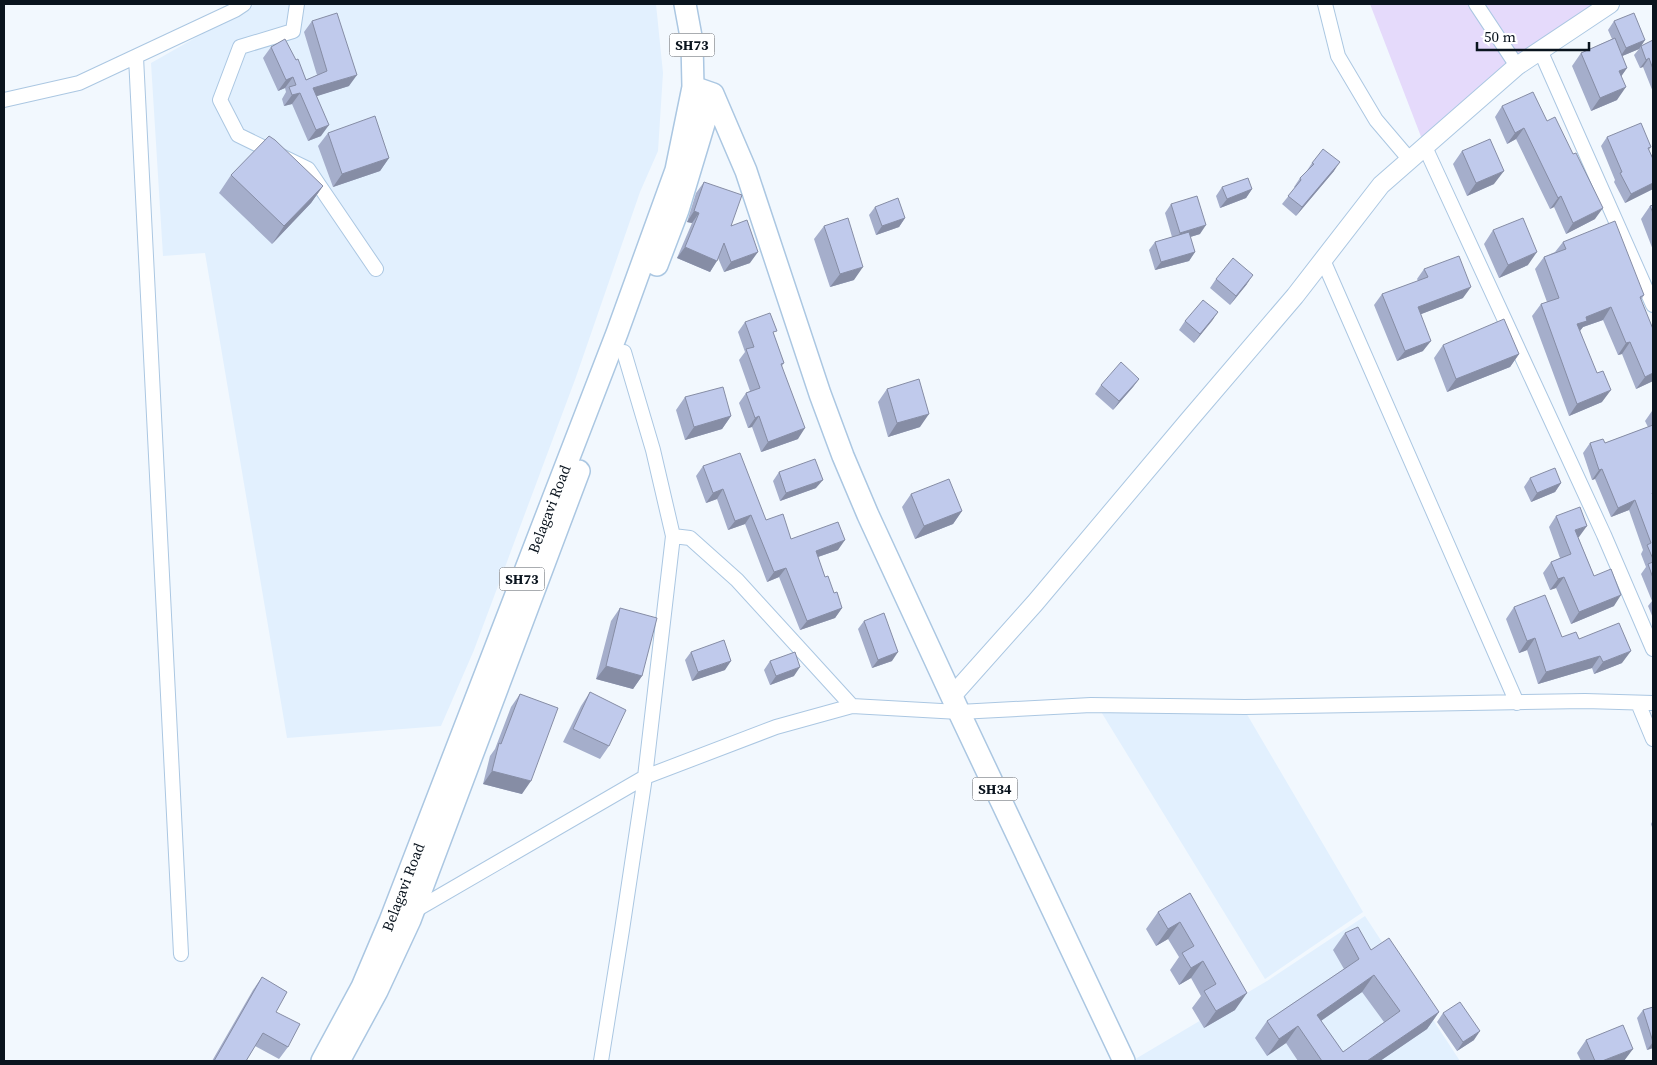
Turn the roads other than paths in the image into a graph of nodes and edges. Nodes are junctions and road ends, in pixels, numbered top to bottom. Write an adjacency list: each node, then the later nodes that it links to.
1 (244, 4): 8 (street)
2 (297, 4): 16 (street)
3 (685, 4): 10 (main road, SH73)
4 (1325, 4): 14 (street)
5 (1476, 4): 9 (street)
6 (1601, 6): 7 (street)
7 (1540, 50): 9 (street); 17 (street)
8 (136, 57): 12 (street); 29 (street)
9 (1517, 66): 13 (street)
10 (693, 87): 11 (main road); 30 (main road, Belagavi Road / SH73)
11 (713, 94): 18 (main road); 24 (main road, SH34)
12 (4, 100)
13 (1424, 146): 14 (street); 20 (street)
14 (1410, 160): 15 (street)
15 (1323, 260): 21 (street); 24 (street)
16 (376, 269)
17 (1653, 305)
18 (624, 352): 19 (street); 28 (main road)
19 (673, 536): 25 (street); 27 (street)
20 (1653, 649)
21 (1517, 702): 22 (street); 24 (street)
22 (1638, 703): 23 (street); 26 (street)
23 (1653, 703)
24 (955, 704): 25 (street); 33 (main road, SH34)
25 (852, 706): 27 (street)
26 (1653, 739)
27 (645, 777): 28 (street); 32 (street)
28 (414, 911): 31 (main road)
29 (181, 954)
30 (322, 1061)
31 (339, 1061)
32 (601, 1061)
33 (1124, 1061)

